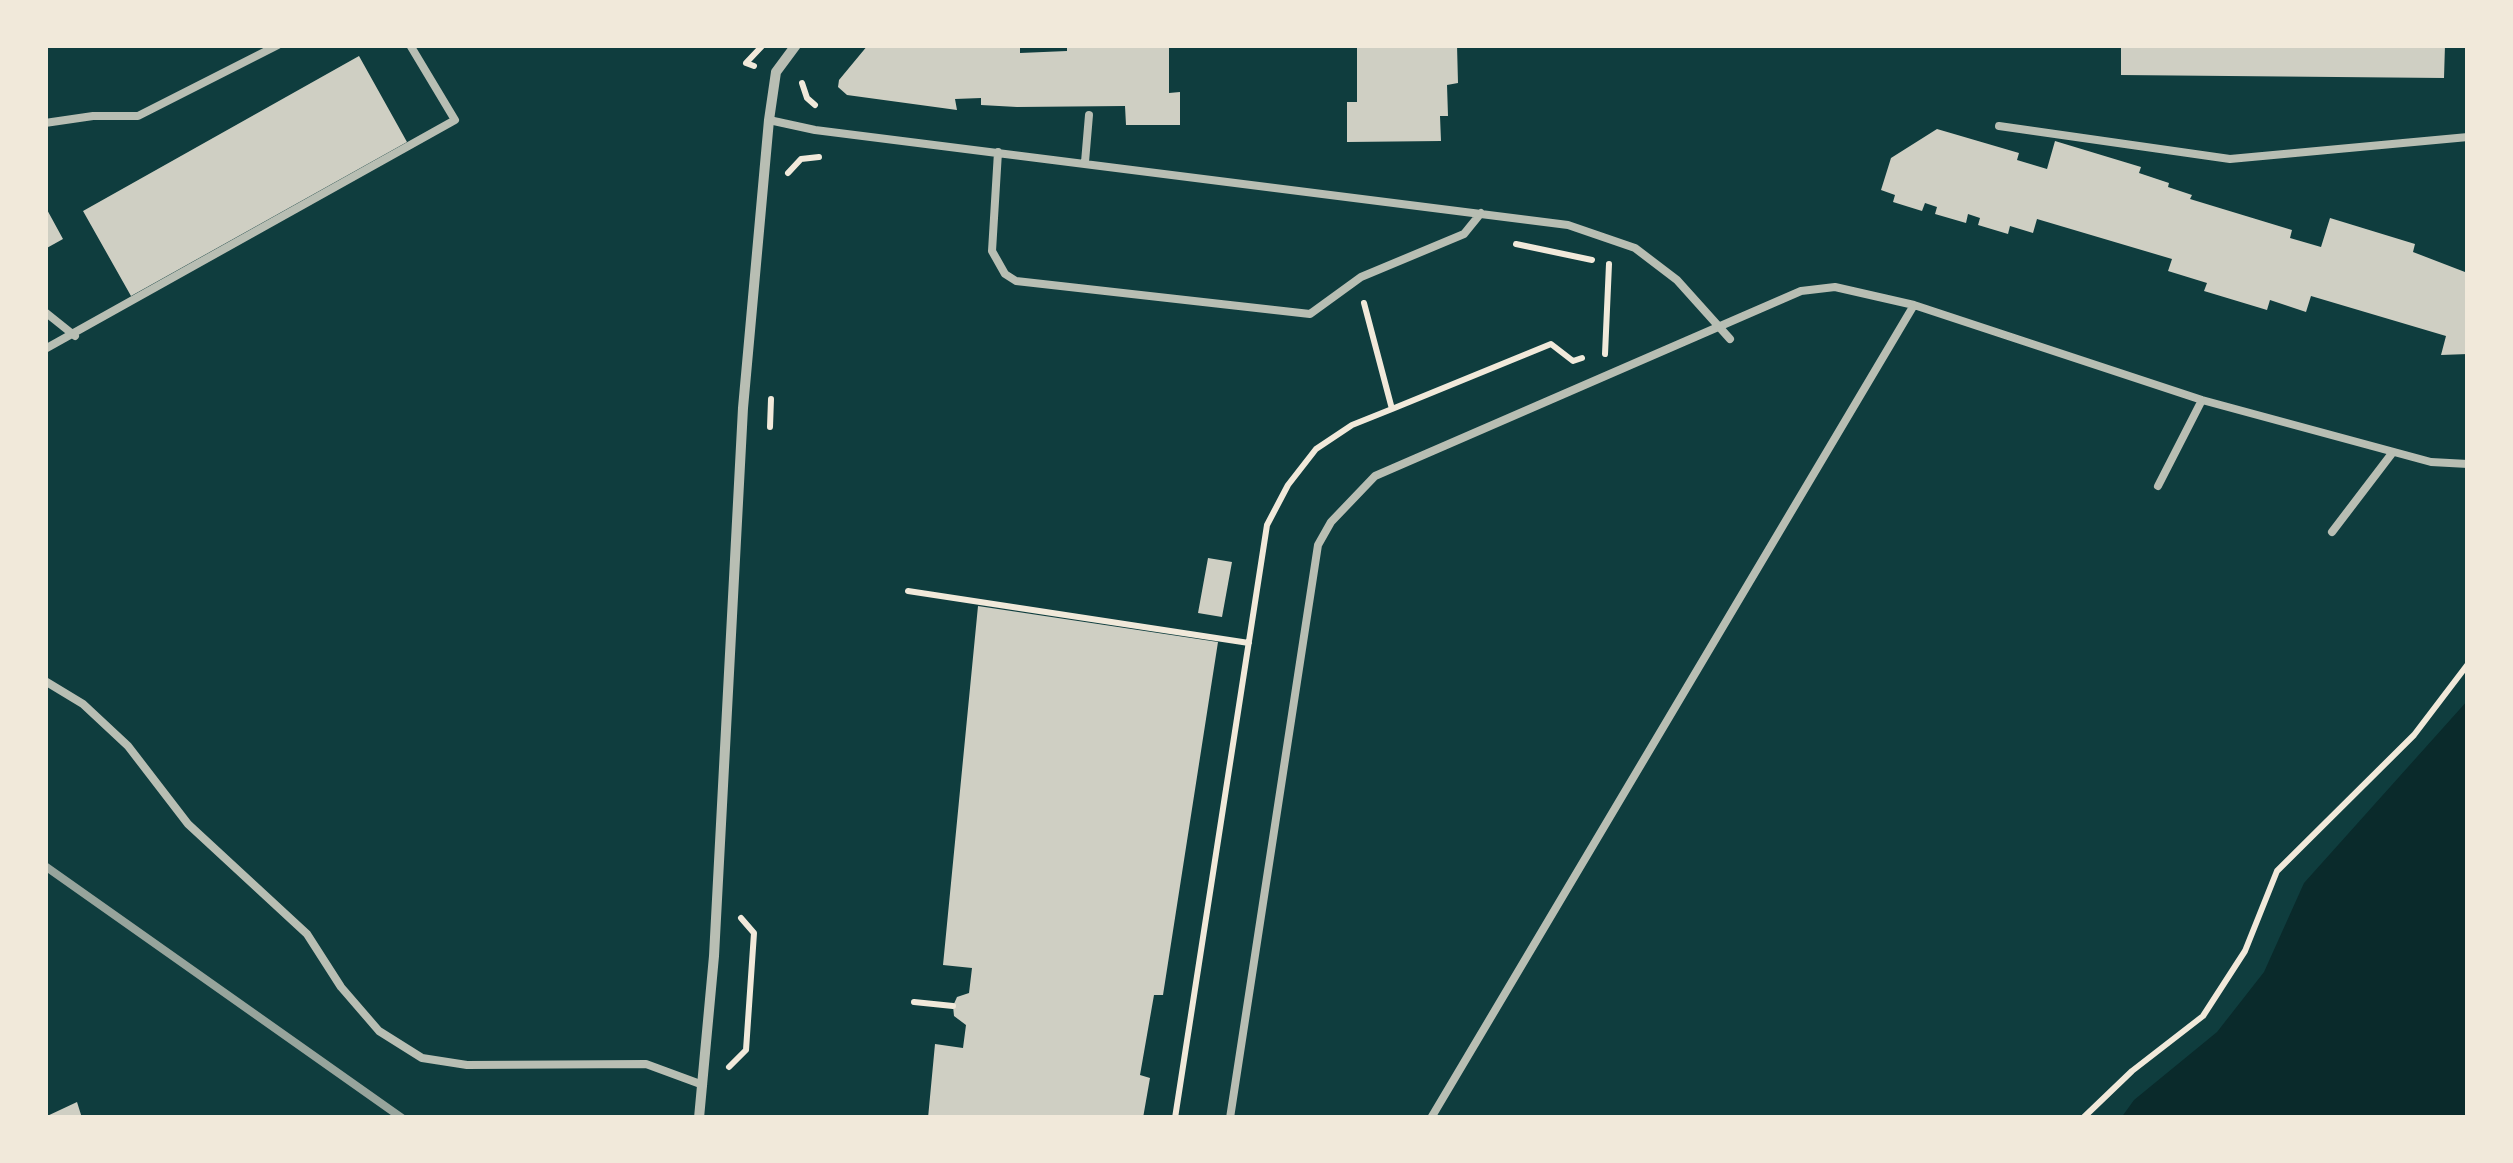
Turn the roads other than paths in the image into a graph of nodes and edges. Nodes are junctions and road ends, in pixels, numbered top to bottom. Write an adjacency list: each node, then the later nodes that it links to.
1 (278, 45): 6 (lane)
2 (410, 45): 15 (lane)
3 (796, 45): 5 (street)
4 (1089, 116): 10 (lane)
5 (769, 120): 9 (lane); 24 (street)
6 (45, 124)
7 (1998, 126): 8 (lane)
8 (2468, 137)
9 (998, 152): 10 (lane); 11 (lane)
10 (1084, 162): 11 (lane)
11 (1481, 213): 14 (lane)
12 (1914, 305): 14 (lane); 18 (lane); 27 (lane)
13 (45, 312): 15 (lane)
14 (1719, 330): 16 (lane); 26 (lane)
15 (76, 336): 17 (lane)
16 (1730, 339)
17 (45, 350)
18 (2202, 400): 19 (lane); 21 (lane)
19 (2393, 452): 20 (lane); 22 (lane)
20 (2468, 464)
21 (2158, 486)
22 (2332, 532)
23 (45, 681): 24 (lane)
24 (703, 1085): 25 (street)
25 (698, 1118)
26 (1230, 1118)
27 (1431, 1118)

